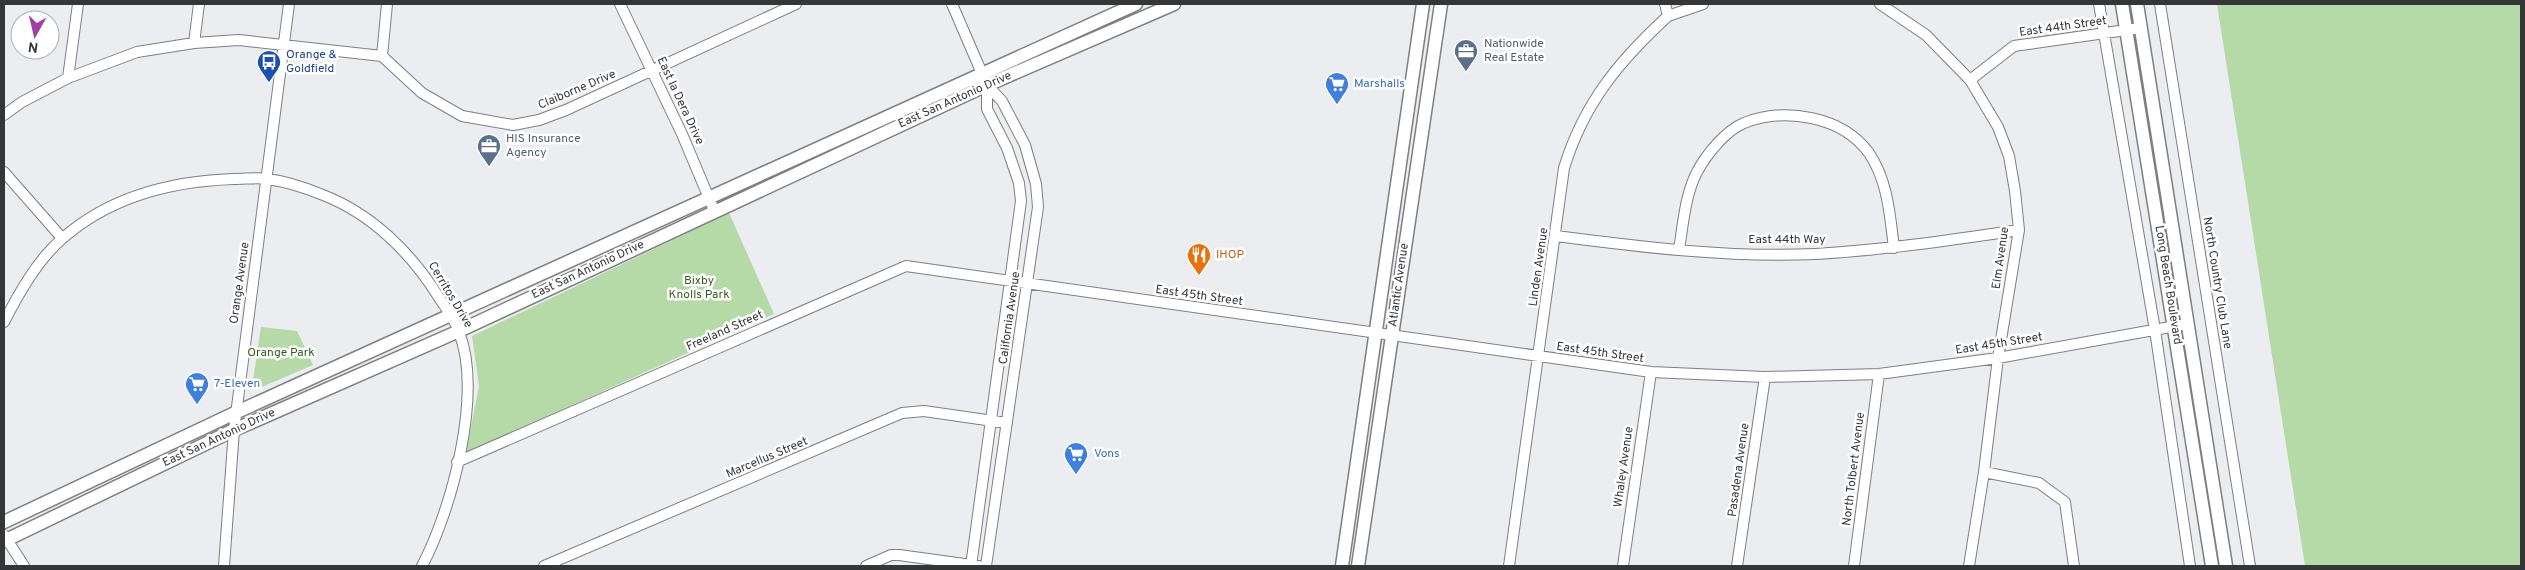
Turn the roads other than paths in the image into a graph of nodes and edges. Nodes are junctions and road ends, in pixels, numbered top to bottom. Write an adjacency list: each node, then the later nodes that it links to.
1 (78, 4): 27 (street)
2 (199, 4): 23 (street)
3 (289, 4): 24 (street, Orange Avenue)
4 (387, 4): 25 (street)
5 (620, 4): 26 (street, East la Dera Drive)
6 (952, 4): 28 (street, California Avenue)
7 (1136, 4): 28 (main road, East San Antonio Drive)
8 (1174, 4): 28 (main road, East San Antonio Drive)
9 (1423, 4): 47 (main road, Atlantic Avenue)
10 (1441, 4): 48 (main road, Atlantic Avenue)
11 (1665, 4): 19 (street)
12 (1703, 4): 19 (street)
13 (1879, 4): 29 (street, Elm Avenue)
14 (2099, 4): 22 (street)
15 (2122, 4): 21 (main road, Long Beach Boulevard)
16 (2137, 4): 20 (main road, Long Beach Boulevard)
17 (2160, 4): 80 (street, North Country Club Lane)
18 (791, 5): 26 (street, Claiborne Drive)
19 (1668, 16): 36 (street, Linden Avenue)
20 (2140, 28): 21 (street, East 44th Street); 44 (main road, Long Beach Boulevard)
21 (2126, 31): 22 (street, East 44th Street); 44 (main road, Long Beach Boulevard)
22 (2105, 34): 29 (street, East 44th Street); 45 (street)
23 (194, 43): 24 (street); 27 (street)
24 (284, 43): 25 (street); 32 (street, Orange Avenue)
25 (382, 56): 26 (street, Claiborne Drive)
26 (653, 71): 33 (street, East la Dera Drive)
27 (68, 78): 30 (street)
28 (984, 80): 33 (main road, East San Antonio Drive); 34 (main road, East San Antonio Drive); 40 (street, California Avenue); 41 (street, California Avenue)
29 (1970, 80): 35 (street, Elm Avenue)
30 (4, 115)
31 (4, 172): 37 (street)
32 (267, 179): 37 (street, Cerritos Drive); 42 (street, Cerritos Drive); 54 (street, Orange Avenue)
33 (709, 198): 34 (street, East la Dera Drive); 42 (main road, East San Antonio Drive)
34 (714, 210): 46 (main road, East San Antonio Drive)
35 (2019, 230): 38 (street, East 44th Way); 50 (street, Elm Avenue)
36 (1556, 236): 39 (street, East 44th Way); 49 (street, Linden Avenue)
37 (62, 238): 43 (street, Cerritos Drive)
38 (1894, 248): 39 (street, East 44th Way); 39 (street)
39 (1679, 250)
40 (1011, 280): 41 (street, East 45th Street); 55 (street, California Avenue); 58 (street, Freeland Street)
41 (1028, 283): 47 (street, East 45th Street); 56 (street, California Avenue)
42 (450, 316): 46 (street, Cerritos Drive); 54 (main road, East San Antonio Drive)
43 (4, 322)
44 (2181, 325): 45 (street, East 45th Street); 78 (main road, Long Beach Boulevard); 79 (main road, Long Beach Boulevard)
45 (2155, 330): 50 (street, East 45th Street); 77 (street)
46 (459, 331): 57 (main road, East San Antonio Drive); 58 (street, Cerritos Drive)
47 (1376, 334): 48 (street, East 45th Street); 69 (main road, Atlantic Avenue)
48 (1392, 336): 49 (street, East 45th Street); 70 (main road, Atlantic Avenue)
49 (1539, 357): 51 (street, East 45th Street); 71 (street, Linden Avenue)
50 (1998, 358): 52 (street, East 45th Street); 59 (street, Elm Avenue)
51 (1651, 372): 53 (street, East 45th Street); 72 (street, Whaley Avenue)
52 (1879, 374): 53 (street, East 45th Street); 74 (street, North Tolbert Avenue)
53 (1765, 377): 73 (street, Pasadena Avenue)
54 (236, 412): 57 (street, Orange Avenue); 60 (main road, East San Antonio Drive)
55 (992, 420): 56 (street, Marcellus Street); 65 (street, Marcellus Street); 67 (street, California Avenue)
56 (1007, 423): 68 (street, California Avenue)
57 (234, 430): 61 (main road, East San Antonio Drive); 63 (street, Orange Avenue)
58 (457, 462): 64 (street, Cerritos Drive)
59 (1984, 472): 75 (street, Elm Avenue); 76 (street)
60 (4, 522)
61 (4, 539): 62 (street)
62 (24, 566)
63 (224, 566)
64 (422, 566)
65 (544, 566)
66 (866, 566): 67 (street)
67 (973, 566)
68 (986, 566)
69 (1342, 566)
70 (1358, 566)
71 (1509, 566)
72 (1623, 566)
73 (1738, 566)
74 (1854, 566)
75 (1969, 566)
76 (2074, 566)
77 (2190, 566)
78 (2212, 566)
79 (2226, 566)
80 (2250, 566)

